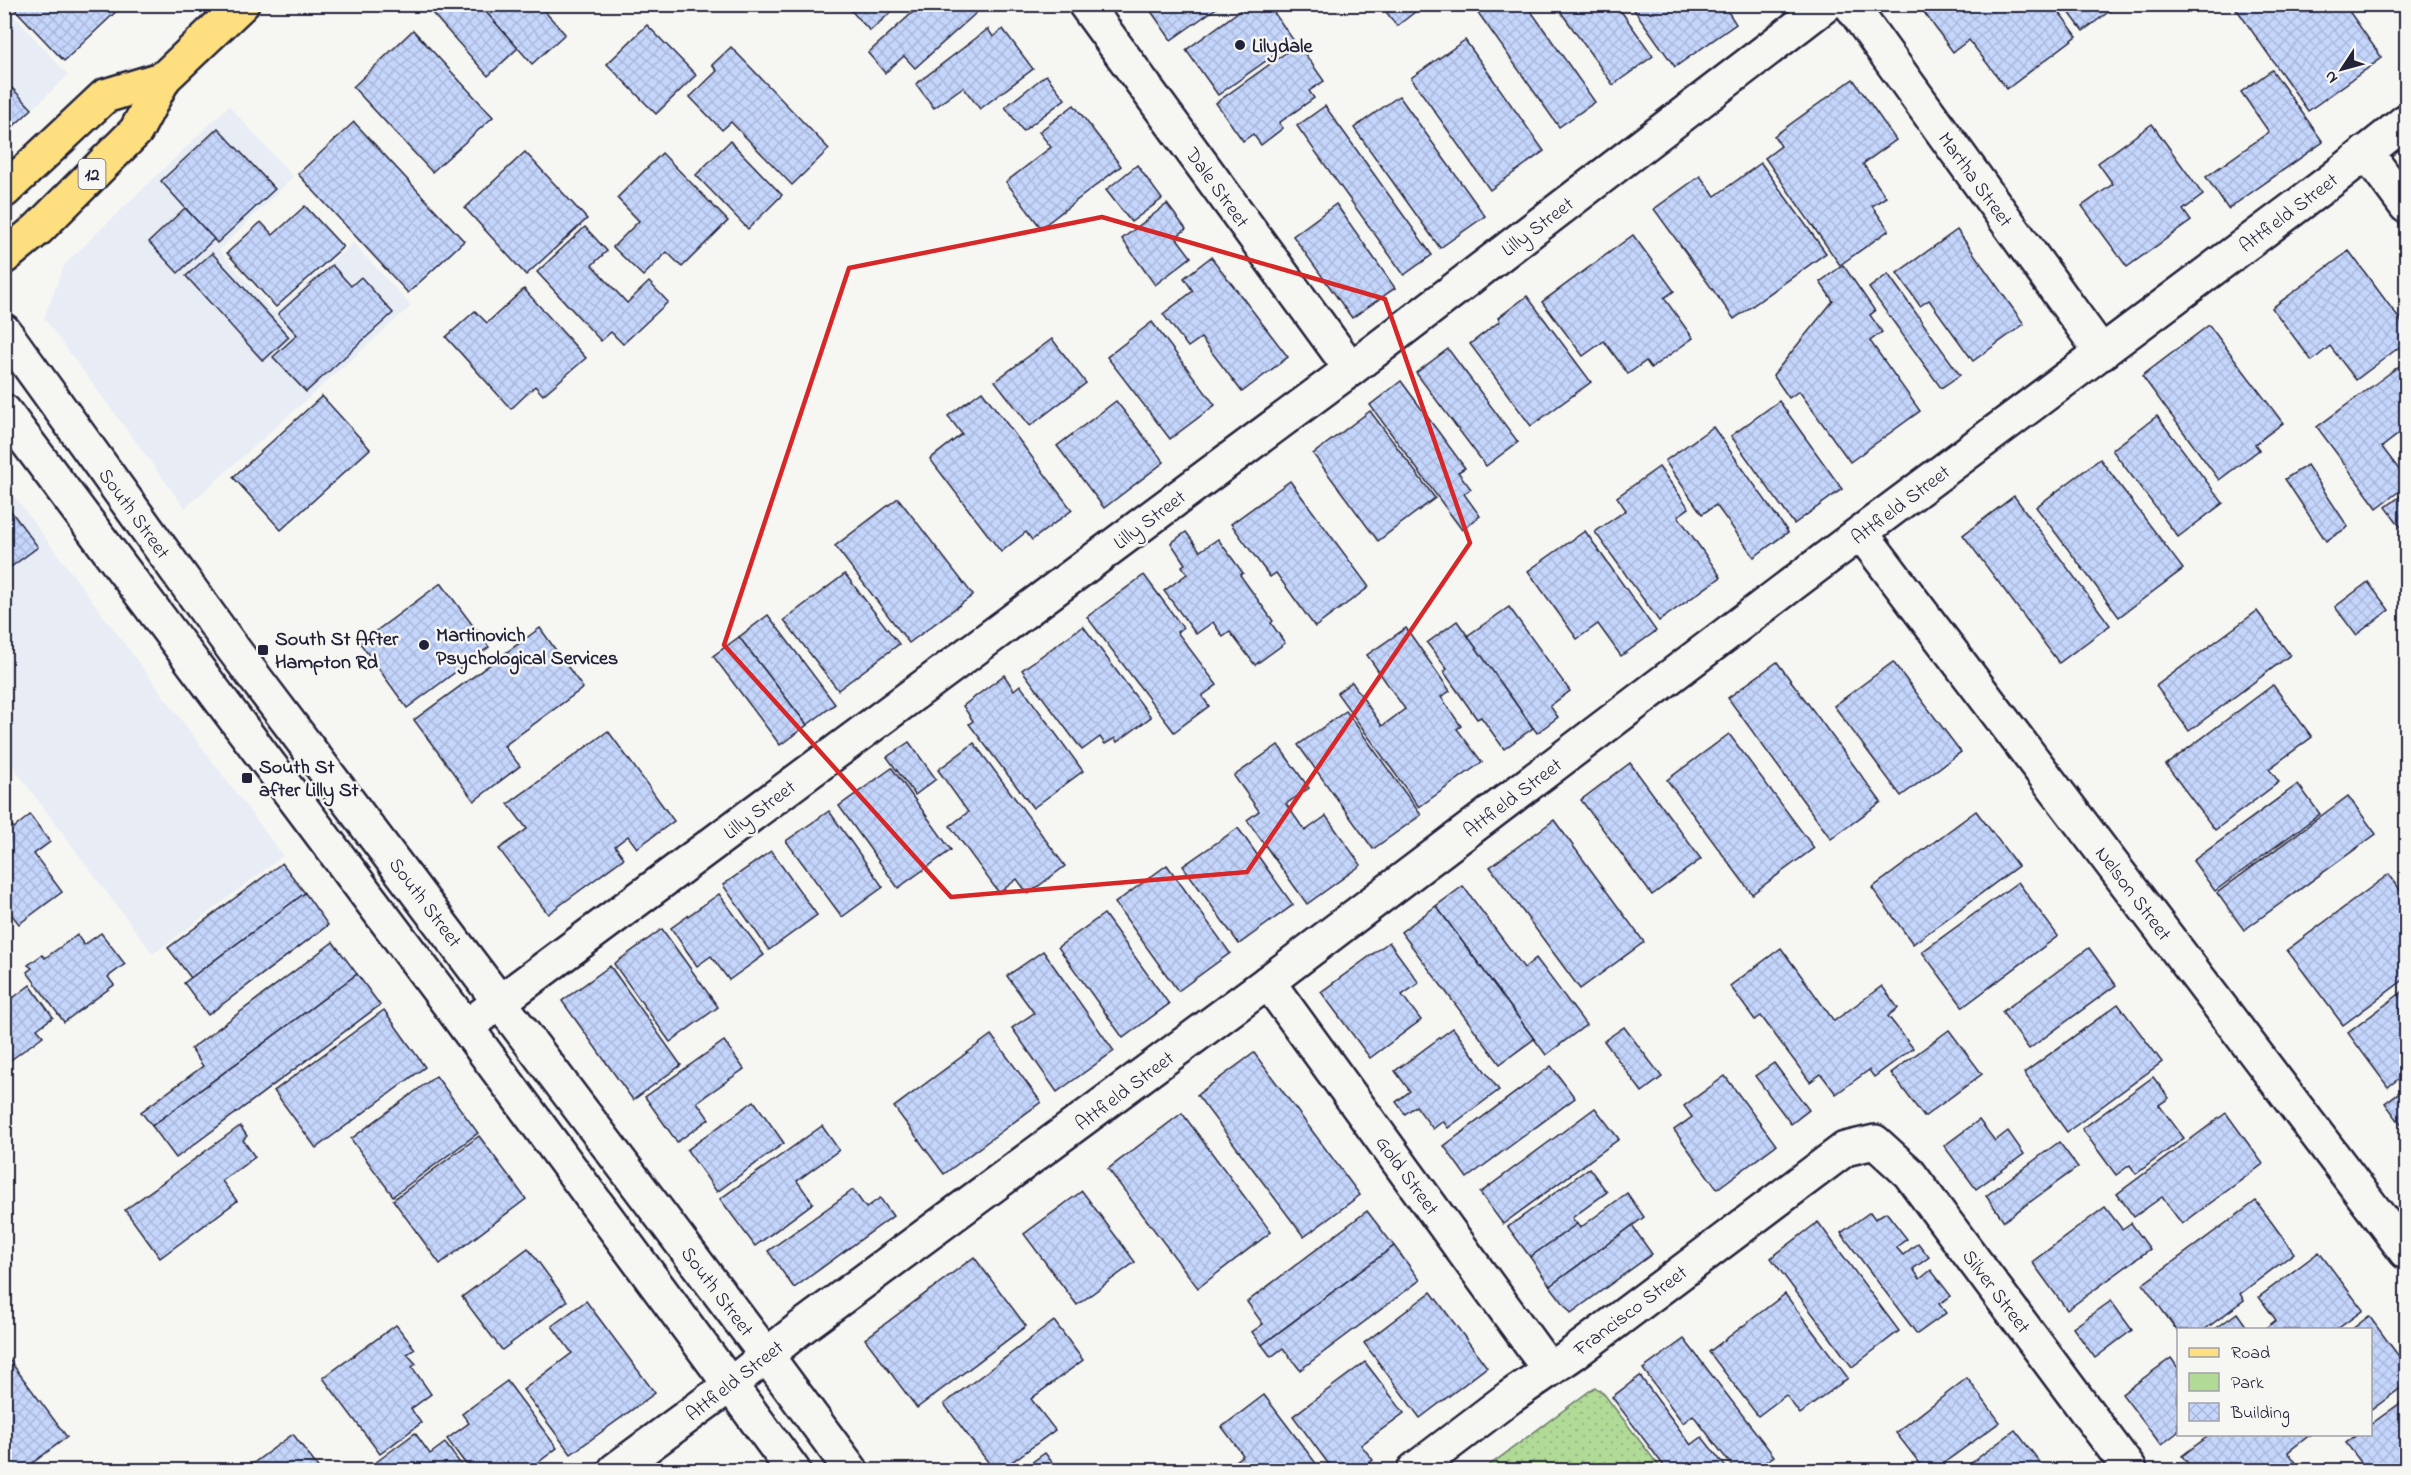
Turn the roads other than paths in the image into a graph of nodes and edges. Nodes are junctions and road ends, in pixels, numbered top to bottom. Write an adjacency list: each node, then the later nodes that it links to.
1 (242, 4): 5 (main road, 12)
2 (1084, 4): 13 (street, Dale Street)
3 (1827, 4): 13 (street, Lilly Street)
4 (1850, 4): 12 (street, Martha Street)
5 (164, 78): 8 (main road, 12); 10 (main road, 12)
6 (2406, 121): 7 (street, Attfield Street)
7 (2366, 152): 9 (street); 12 (street, Attfield Street)
8 (4, 191)
9 (2406, 206)
10 (4, 257)
11 (4, 331): 17 (street, South Street)
12 (2102, 353): 15 (street, Attfield Street)
13 (1351, 369): 17 (street, Lilly Street)
14 (4, 411): 18 (street)
15 (1861, 533): 16 (street, Attfield Street); 20 (street, Nelson Street)
16 (1268, 982): 21 (street, Attfield Street); 22 (street, Gold Street)
17 (500, 1000): 18 (street, Lilly Street); 21 (street, South Street)
18 (466, 1027): 23 (street)
19 (1845, 1149): 22 (street, Francisco Street); 28 (street, Silver Street)
20 (2406, 1252)
21 (766, 1355): 23 (street, Attfield Street); 26 (street, South Street)
22 (1548, 1368): 27 (street, Francisco Street)
23 (730, 1385): 24 (street, Attfield Street); 25 (street)
24 (615, 1470)
25 (793, 1470)
26 (851, 1470)
27 (1414, 1470)
28 (2130, 1470)

